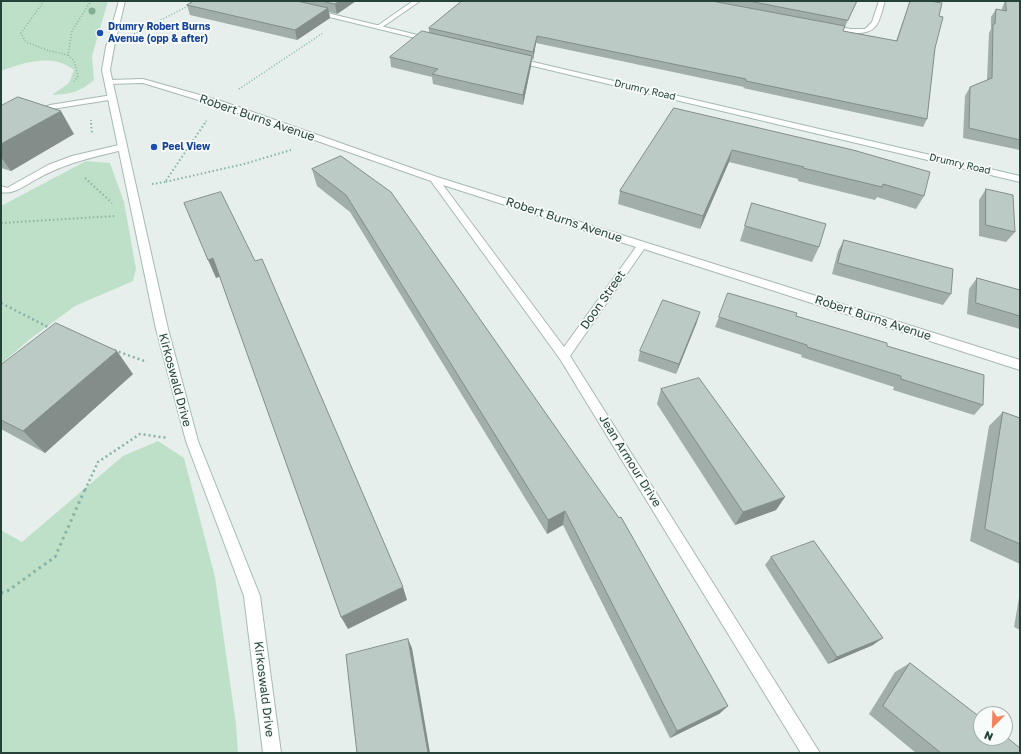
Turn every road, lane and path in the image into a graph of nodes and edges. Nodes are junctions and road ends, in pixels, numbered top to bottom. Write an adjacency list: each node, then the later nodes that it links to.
1 (44, 1): 2 (path)
2 (91, 1)
3 (122, 1): 11 (street, Kirkoswald Drive)
4 (417, 1): 9 (street)
5 (882, 1): 8 (street)
6 (192, 4): 11 (path)
7 (306, 10): 9 (street)
8 (820, 25)
9 (379, 27): 10 (street)
10 (441, 42)
11 (110, 47): 13 (street, Kirkoswald Drive)
12 (510, 58): 18 (street, Drumry Road)
13 (109, 82): 14 (street, Kirkoswald Drive); 17 (street, Robert Burns Avenue)
14 (112, 97): 15 (street); 16 (street, Kirkoswald Drive)
15 (24, 117)
16 (123, 146): 19 (street); 27 (street, Kirkoswald Drive)
17 (434, 179): 22 (street, Robert Burns Avenue); 26 (street, Jean Armour Drive)
18 (1020, 179)
19 (1, 188)
20 (118, 216): 21 (path)
21 (1, 223)
22 (642, 245): 26 (street, Doon Street); 28 (street, Robert Burns Avenue)
23 (1, 303): 24 (path)
24 (55, 330)
25 (109, 348): 27 (path)
26 (564, 356): 32 (street, Jean Armour Drive)
27 (171, 363): 29 (street, Kirkoswald Drive)
28 (1020, 365)
29 (192, 441): 30 (path); 31 (street, Kirkoswald Drive)
30 (1, 593)
31 (272, 753)
32 (811, 753)

